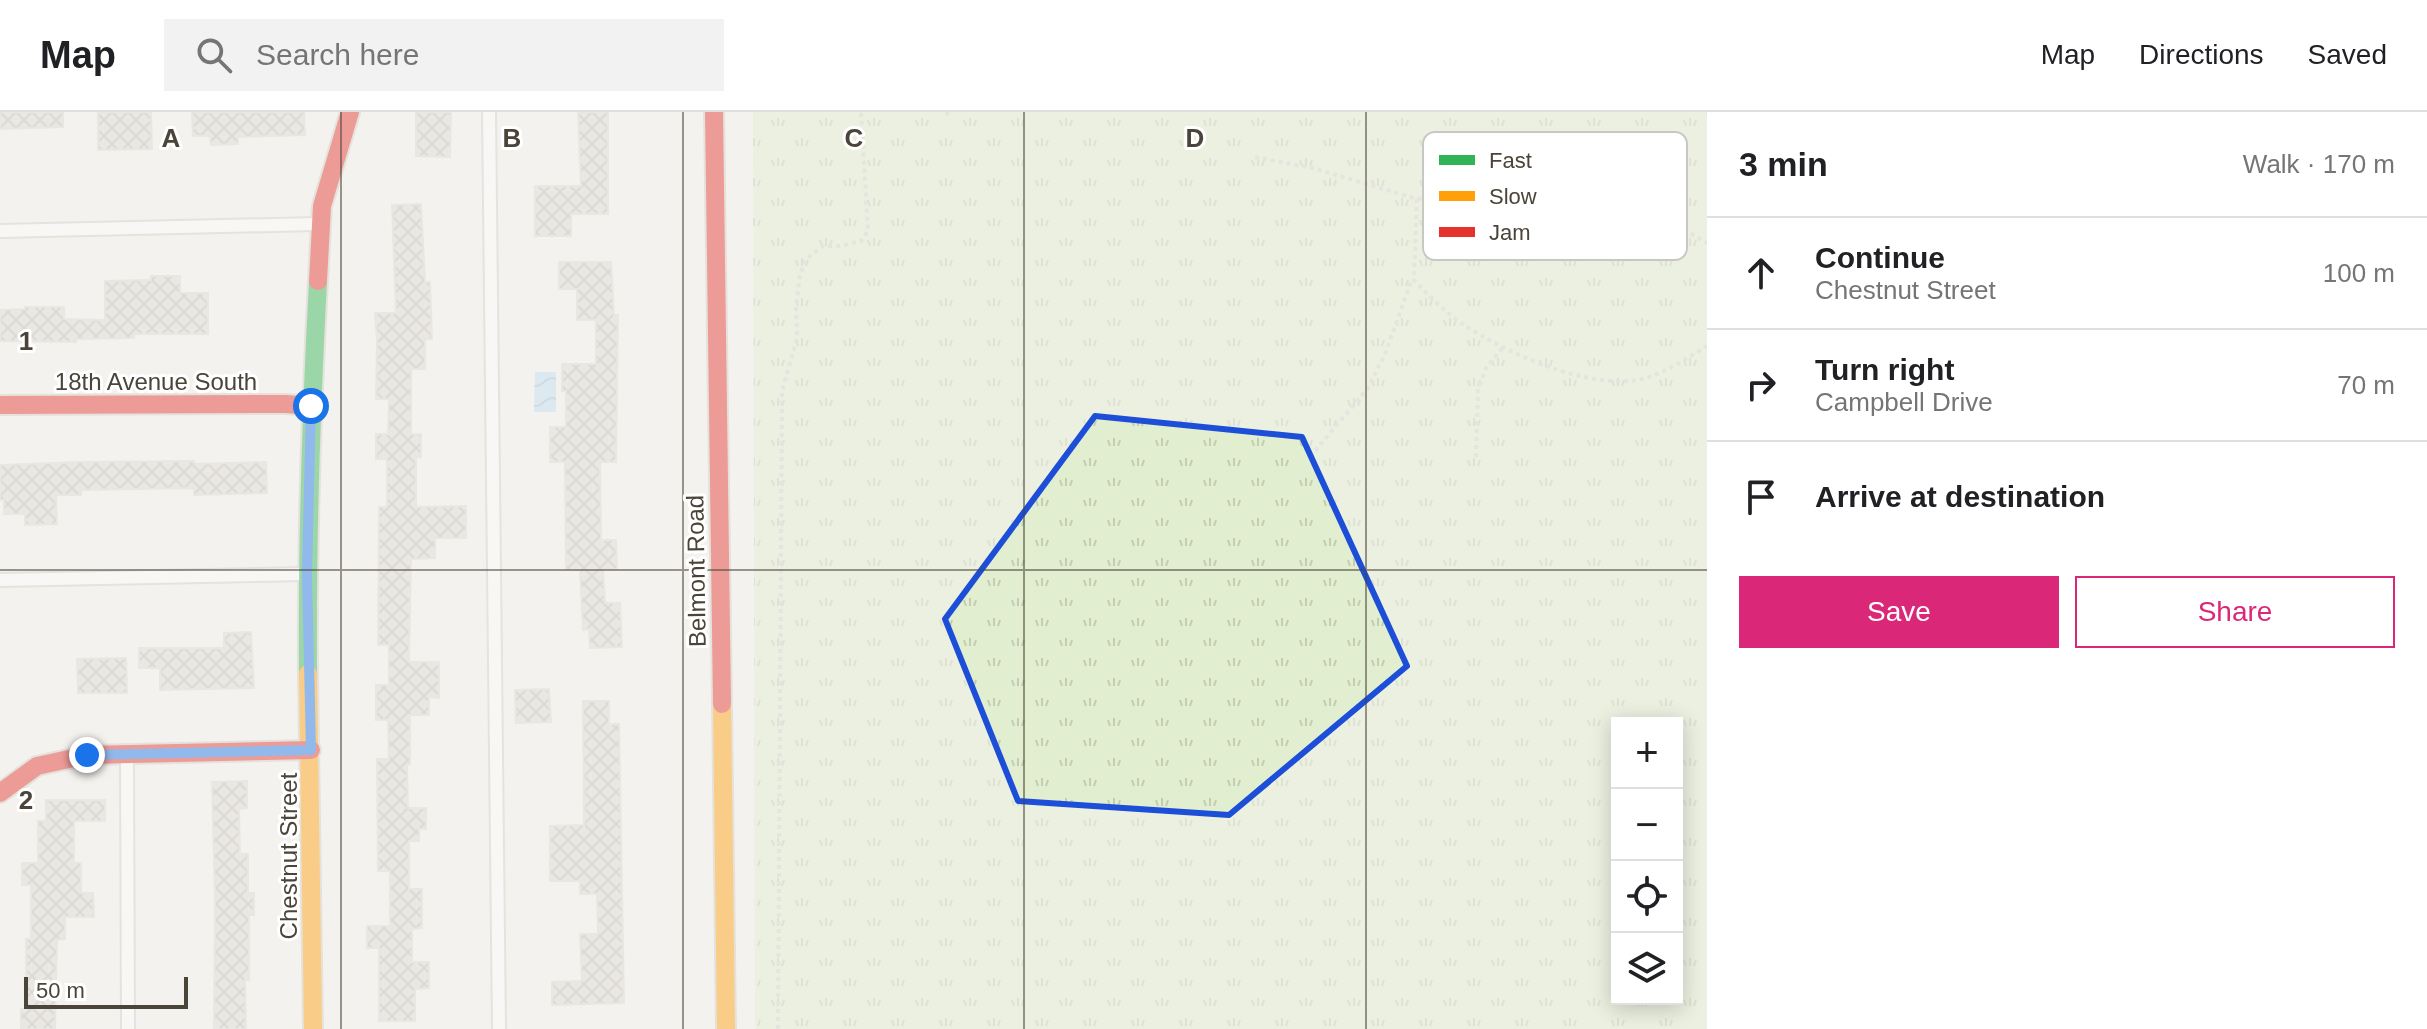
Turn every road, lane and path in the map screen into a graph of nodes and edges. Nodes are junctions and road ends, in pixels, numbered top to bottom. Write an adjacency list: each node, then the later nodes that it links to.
1 (350, 112): 8 (street, Chestnut Street)
2 (489, 112): 26 (lane)
3 (714, 112): 27 (street, Belmont Road)
4 (861, 112): 28 (path)
5 (1255, 157): 6 (path)
6 (1417, 199): 7 (path); 12 (path)
7 (1423, 199)
8 (320, 224): 9 (lane); 16 (street, Chestnut Street)
9 (0, 231)
10 (1687, 231): 11 (path)
11 (1707, 243)
12 (1414, 273): 14 (path); 17 (path)
13 (1707, 346): 14 (path)
14 (1503, 347): 18 (path)
15 (0, 405): 16 (street, 18th Avenue South)
16 (311, 406): 19 (street, Chestnut Street)
17 (1310, 457)
18 (1476, 457)
19 (307, 574): 20 (lane); 21 (street, Chestnut Street)
20 (0, 580)
21 (311, 750): 22 (street); 25 (street, Chestnut Street)
22 (127, 754): 23 (street); 24 (lane)
23 (0, 793)
24 (128, 1029)
25 (313, 1029)
26 (499, 1029)
27 (726, 1029)
28 (778, 1029)

